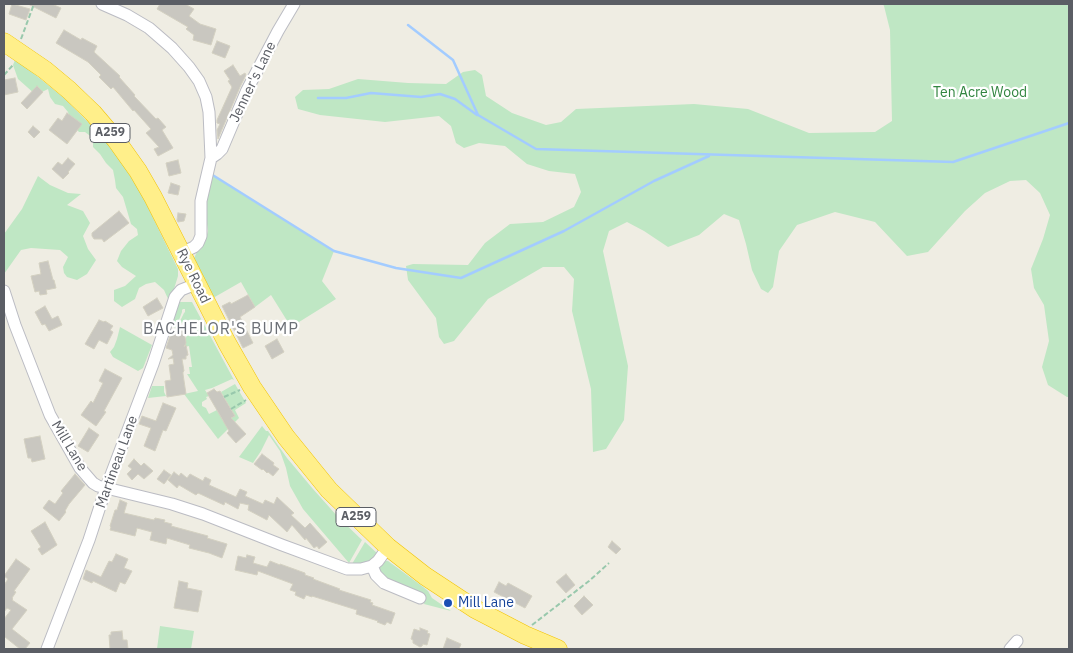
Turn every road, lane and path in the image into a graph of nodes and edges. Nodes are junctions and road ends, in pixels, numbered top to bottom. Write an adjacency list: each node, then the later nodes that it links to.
1 (34, 4): 4 (path)
2 (102, 4): 7 (street)
3 (294, 4): 7 (street, Jenner's Lane)
4 (12, 42): 8 (highway, Rye Road / A259)
5 (13, 65): 6 (path)
6 (4, 75)
7 (211, 158): 8 (street)
8 (181, 253): 9 (highway, Rye Road / A259)
9 (196, 284): 15 (street, Martineau Lane); 16 (highway, Rye Road / A259)
10 (4, 291): 15 (street, Mill Lane)
11 (240, 389): 12 (path)
12 (224, 398)
13 (247, 399): 14 (path)
14 (231, 409)
15 (106, 488): 18 (street, Mill Lane); 21 (street, Martineau Lane)
16 (388, 547): 18 (street); 20 (highway, Rye Road / A259)
17 (609, 563): 20 (path)
18 (372, 566): 19 (street)
19 (420, 598)
20 (525, 634): 22 (highway, A259)
21 (47, 649)
22 (558, 649)

